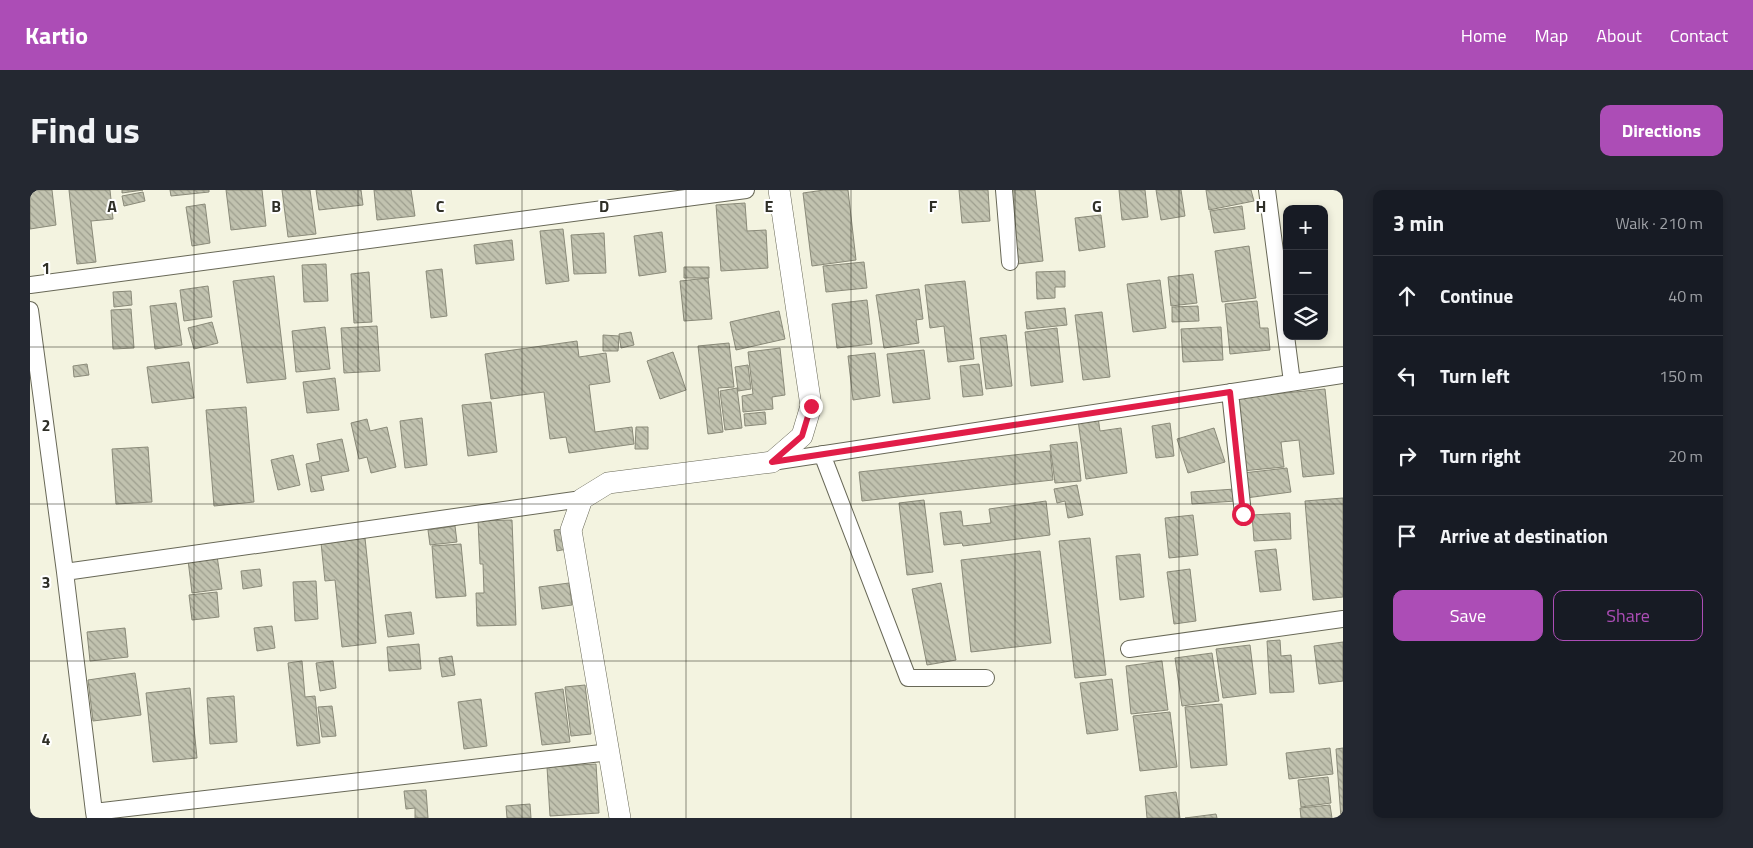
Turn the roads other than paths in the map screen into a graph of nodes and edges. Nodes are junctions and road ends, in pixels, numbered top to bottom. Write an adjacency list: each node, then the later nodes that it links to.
1 (746, 190): 6 (street)
2 (779, 190): 12 (street)
3 (1004, 190): 5 (street)
4 (1267, 190): 9 (street)
5 (1010, 262)
6 (30, 285)
7 (30, 310): 15 (street)
8 (1343, 375): 9 (street)
9 (1292, 382): 10 (street)
10 (1230, 392): 11 (street); 14 (street)
11 (822, 454): 12 (street); 18 (street)
12 (772, 462): 13 (street)
13 (582, 499): 15 (street); 19 (street)
14 (1243, 514)
15 (65, 572): 20 (street)
16 (1343, 619): 17 (street)
17 (1129, 649)
18 (986, 678)
19 (610, 752): 20 (street); 21 (street)
20 (95, 815)
21 (620, 818)

